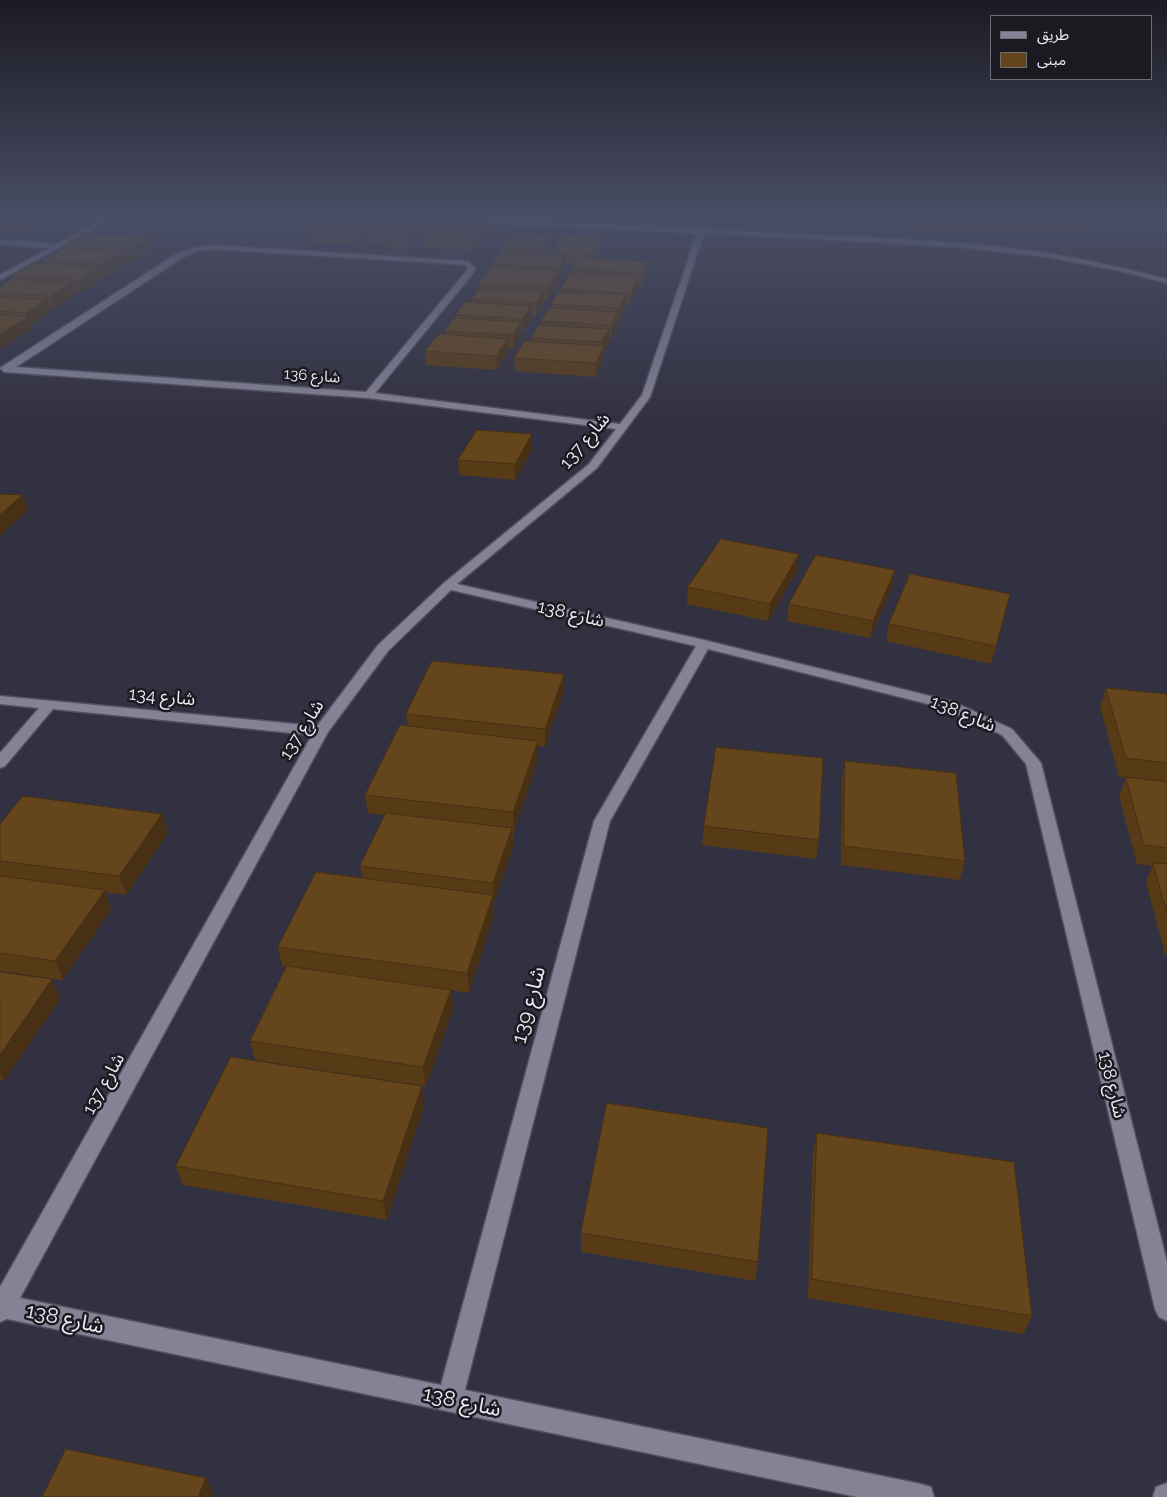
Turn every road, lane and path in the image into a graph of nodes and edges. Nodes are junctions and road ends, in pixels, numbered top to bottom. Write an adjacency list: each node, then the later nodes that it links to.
1 (132, 287): 4 (street)
2 (457, 287): 5 (street)
3 (683, 287): 6 (street, شارع 137)
4 (4, 369): 5 (street, شارع 136)
5 (368, 395): 6 (street, شارع 136)
6 (621, 427): 7 (street, شارع 137)
7 (448, 586): 8 (street, شارع 138); 11 (street, شارع 137)
8 (704, 644): 14 (street, شارع 138); 15 (street, شارع 139)
9 (0, 700): 10 (street, شارع 134)
10 (49, 705): 11 (street, شارع 134); 12 (street)
11 (321, 731): 13 (street, شارع 137)
12 (0, 763)
13 (1, 1308): 15 (street, شارع 138)
14 (1167, 1309)
15 (450, 1400): 16 (street, شارع 138)
16 (921, 1497)

